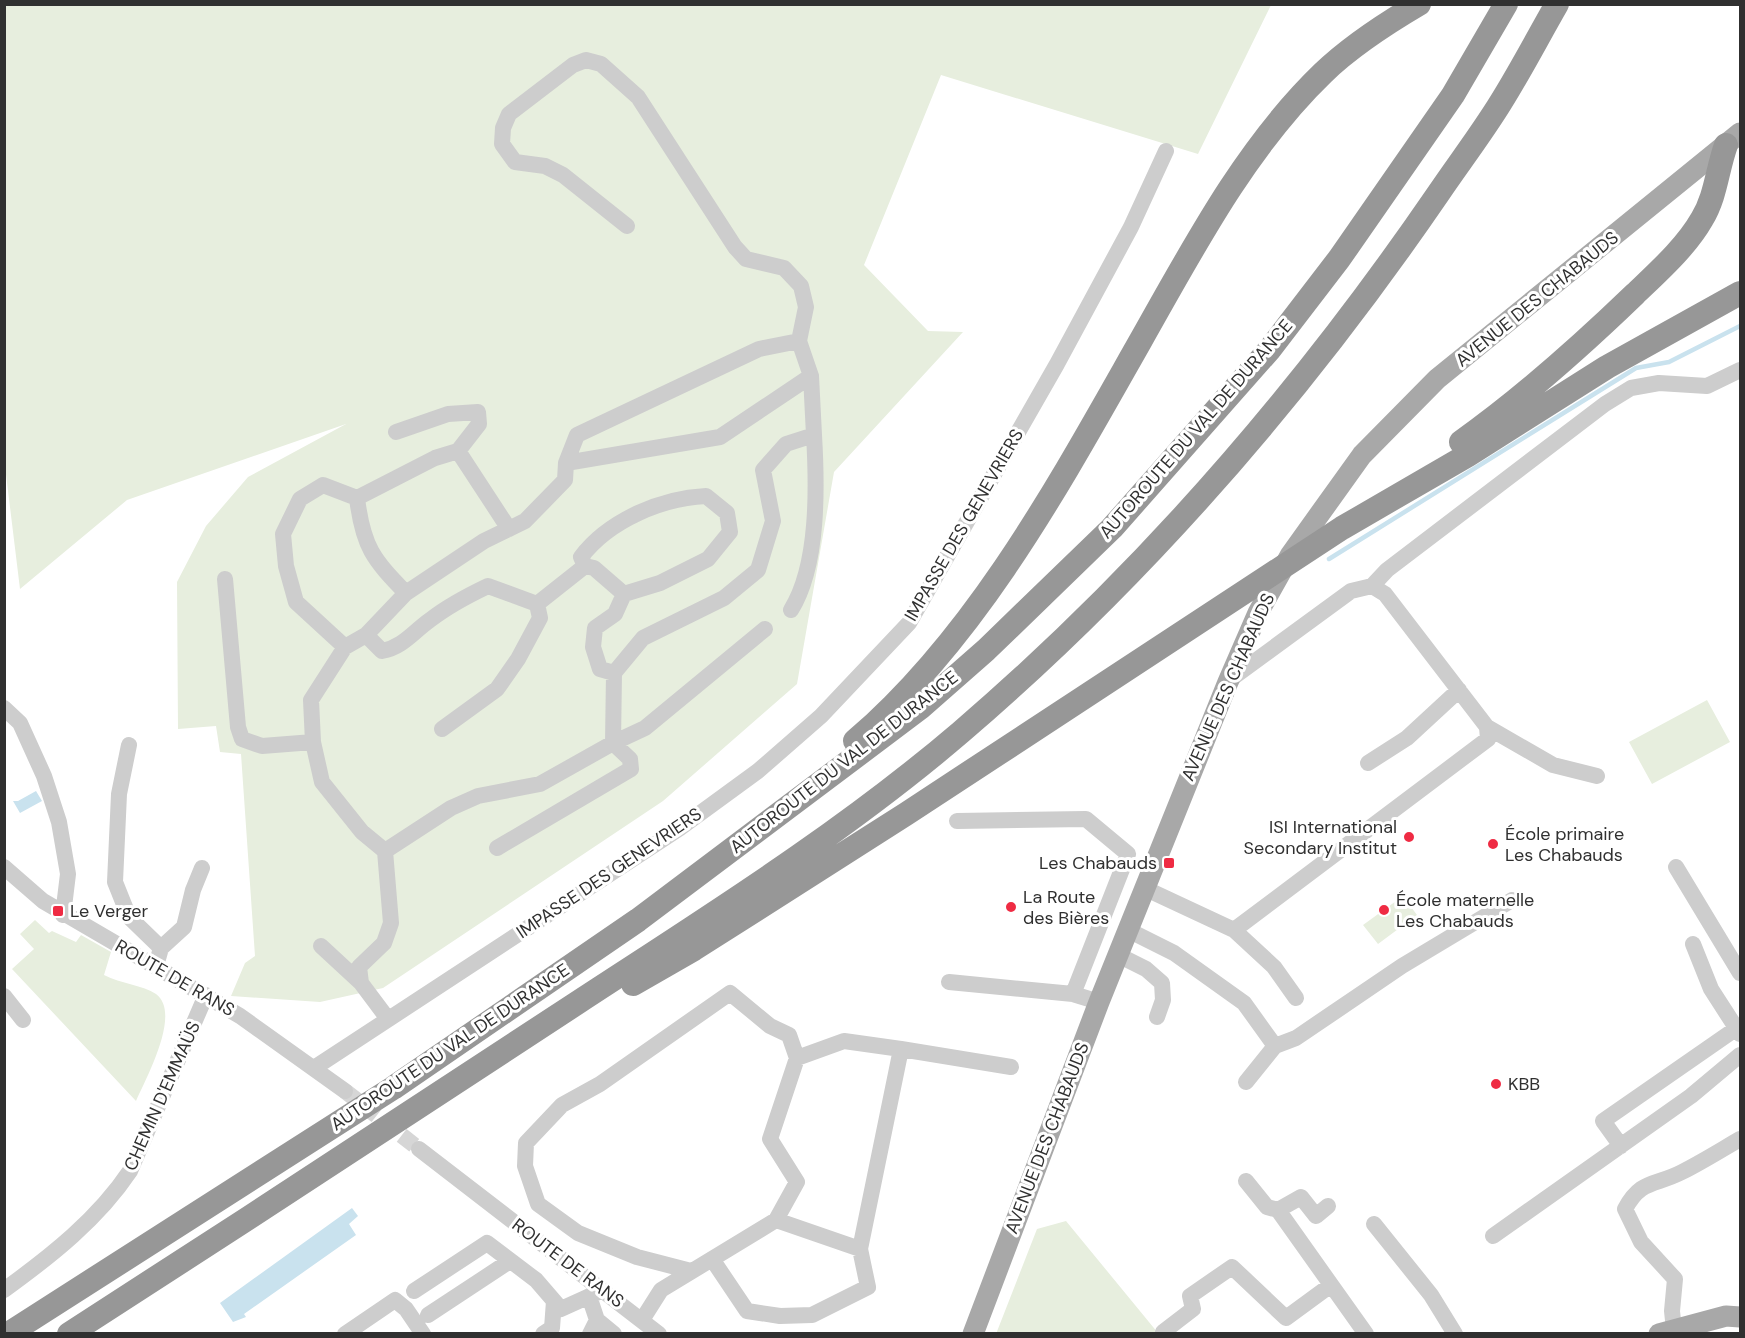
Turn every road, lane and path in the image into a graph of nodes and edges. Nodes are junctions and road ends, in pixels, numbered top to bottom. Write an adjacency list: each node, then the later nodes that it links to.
1 (1419, 4): 48 (highway)
2 (1506, 4): 48 (highway, AUTOROUTE DU VAL DE DURANCE)
3 (1557, 4): 76 (highway, AUTOROUTE DU VAL DE DURANCE)
4 (1733, 139): 16 (highway); 29 (main road, AVENUE DES CHABAUDS)
5 (1166, 151): 65 (street, IMPASSE DES GENEVRIERS)
6 (627, 226): 8 (street)
7 (1740, 293): 16 (highway)
8 (799, 341): 10 (street); 14 (street)
9 (1740, 370): 20 (street)
10 (811, 376): 12 (street); 14 (street)
11 (396, 432): 13 (street)
12 (814, 435): 24 (street); 28 (street)
13 (458, 451): 15 (street); 17 (street)
14 (566, 463): 17 (street)
15 (357, 498): 21 (street); 27 (street)
16 (1342, 528): 76 (highway)
17 (509, 529): 21 (street)
18 (585, 566): 22 (street); 22 (street); 23 (street)
19 (225, 579): 34 (street)
20 (1372, 586): 29 (street); 30 (street)
21 (406, 593): 26 (street)
22 (624, 594): 28 (street)
23 (537, 604): 26 (street); 33 (street)
24 (791, 610)
25 (765, 629): 35 (street)
26 (366, 635): 27 (street)
27 (345, 647): 34 (street)
28 (614, 673): 35 (street)
29 (1228, 682): 45 (main road, AVENUE DES CHABAUDS)
30 (1459, 690): 32 (street); 37 (street)
31 (4, 708): 47 (street)
32 (1487, 727): 38 (street); 50 (street)
33 (442, 729)
34 (313, 742): 41 (street)
35 (613, 743): 40 (street); 41 (street)
36 (129, 745): 53 (street)
37 (1368, 762)
38 (1597, 776)
39 (957, 821): 59 (street)
40 (497, 848)
41 (385, 851): 58 (street)
42 (202, 867): 53 (street)
43 (1676, 867): 56 (street)
44 (5, 872): 47 (street, ROUTE DE RANS)
45 (1144, 888): 49 (main road, AVENUE DES CHABAUDS); 50 (street)
46 (1512, 900): 68 (street)
47 (63, 915): 55 (street, ROUTE DE RANS)
48 (638, 920): 101 (highway, AUTOROUTE DU VAL DE DURANCE)
49 (1128, 930): 54 (main road, AVENUE DES CHABAUDS); 68 (street)
50 (1234, 930): 62 (street)
51 (1693, 944): 67 (street)
52 (321, 946): 58 (street)
53 (161, 948): 55 (street)
54 (1118, 955): 63 (main road, AVENUE DES CHABAUDS); 64 (street)
55 (156, 966): 60 (street, ROUTE DE RANS)
56 (1740, 973)
57 (949, 982): 59 (street)
58 (361, 983): 65 (street)
59 (1074, 994): 63 (street)
60 (206, 995): 73 (street, ROUTE DE RANS); 91 (street, CHEMIN D'EMMAÜS)
61 (4, 996): 66 (street)
62 (1296, 998)
63 (1099, 1002): 108 (main road, AVENUE DES CHABAUDS)
64 (1157, 1017)
65 (388, 1019): 73 (street, IMPASSE DES GENEVRIERS)
66 (23, 1020)
67 (1739, 1031): 78 (street)
68 (1275, 1046): 74 (street)
69 (900, 1049): 71 (street); 72 (street); 86 (street)
70 (1740, 1055): 78 (street)
71 (797, 1058): 83 (street); 89 (street)
72 (1011, 1067)
73 (314, 1068): 75 (street, ROUTE DE RANS)
74 (1246, 1082)
75 (345, 1091)
76 (418, 1108): 102 (highway, AUTOROUTE DU VAL DE DURANCE)
77 (1740, 1139): 100 (street)
78 (1621, 1146): 85 (street)
79 (419, 1149): 93 (street, ROUTE DE RANS)
80 (1246, 1181): 82 (street)
81 (1328, 1206): 82 (street)
82 (1278, 1210): 90 (street)
83 (776, 1220): 86 (street); 87 (street)
84 (1374, 1224): 110 (street)
85 (1493, 1236)
86 (860, 1249): 87 (street)
87 (712, 1259): 89 (street)
88 (510, 1261): 92 (street); 94 (street); 96 (street)
89 (691, 1271): 97 (street)
90 (1331, 1285): 99 (street); 109 (street)
91 (4, 1290)
92 (414, 1291)
93 (596, 1293): 94 (street); 97 (street, ROUTE DE RANS); 98 (street)
94 (554, 1301): 105 (street)
95 (1736, 1313): 100 (main road)
96 (428, 1315)
97 (642, 1320): 107 (street, ROUTE DE RANS)
98 (593, 1327): 106 (street)
99 (1163, 1332)
100 (1667, 1332)
101 (8, 1334)
102 (69, 1334)
103 (345, 1334): 104 (street)
104 (423, 1334)
105 (543, 1334)
106 (614, 1334)
107 (659, 1334)
108 (973, 1334)
109 (1366, 1334)
110 (1455, 1334)

